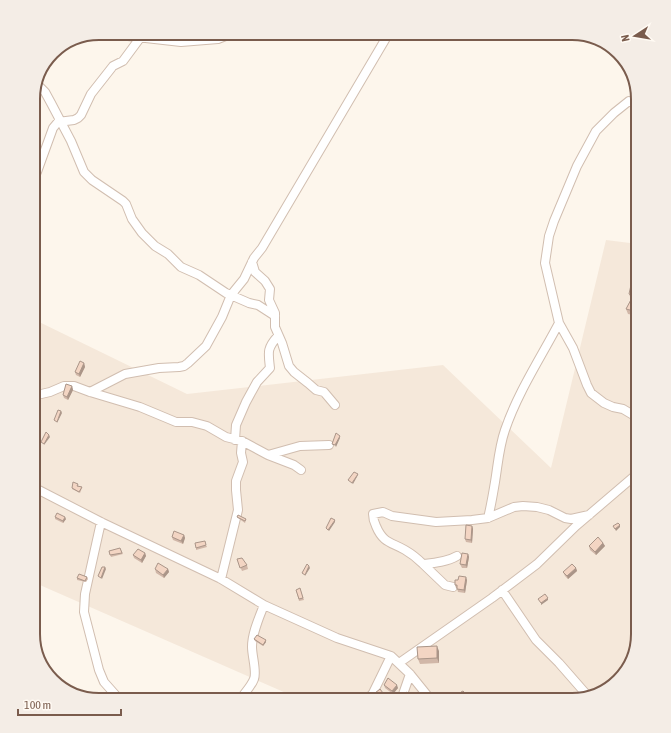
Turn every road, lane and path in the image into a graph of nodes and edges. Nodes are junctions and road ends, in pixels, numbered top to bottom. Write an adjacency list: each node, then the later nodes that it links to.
1 (139, 40): 7 (street)
2 (160, 40): 3 (street)
3 (206, 40)
4 (385, 40): 9 (street)
5 (41, 89): 7 (street)
6 (631, 102): 12 (street)
7 (60, 121): 8 (street); 10 (street)
8 (40, 164)
9 (252, 262): 10 (street); 11 (street)
10 (231, 295): 11 (street); 14 (street)
11 (275, 316): 13 (street)
12 (559, 323): 17 (street); 25 (street)
13 (278, 336): 16 (street); 18 (street)
14 (90, 392): 15 (street); 18 (street)
15 (40, 394)
16 (335, 406)
17 (631, 414)
18 (239, 441): 20 (street); 29 (street)
19 (329, 445): 20 (street)
20 (268, 455): 21 (street)
21 (300, 470)
22 (631, 479): 24 (street)
23 (40, 491): 26 (street)
24 (589, 515): 25 (street); 31 (street)
25 (488, 518): 28 (street)
26 (101, 522): 29 (street); 37 (street)
27 (457, 556): 28 (street)
28 (423, 564): 30 (street)
29 (222, 579): 32 (street)
30 (453, 587)
31 (502, 590): 34 (street); 36 (street)
32 (264, 605): 33 (street); 38 (street)
33 (391, 656): 34 (street); 39 (street)
34 (399, 663): 35 (street)
35 (410, 674): 40 (street); 41 (street)
36 (584, 692)
37 (114, 693)
38 (245, 693)
39 (373, 693)
40 (403, 693)
41 (425, 693)

